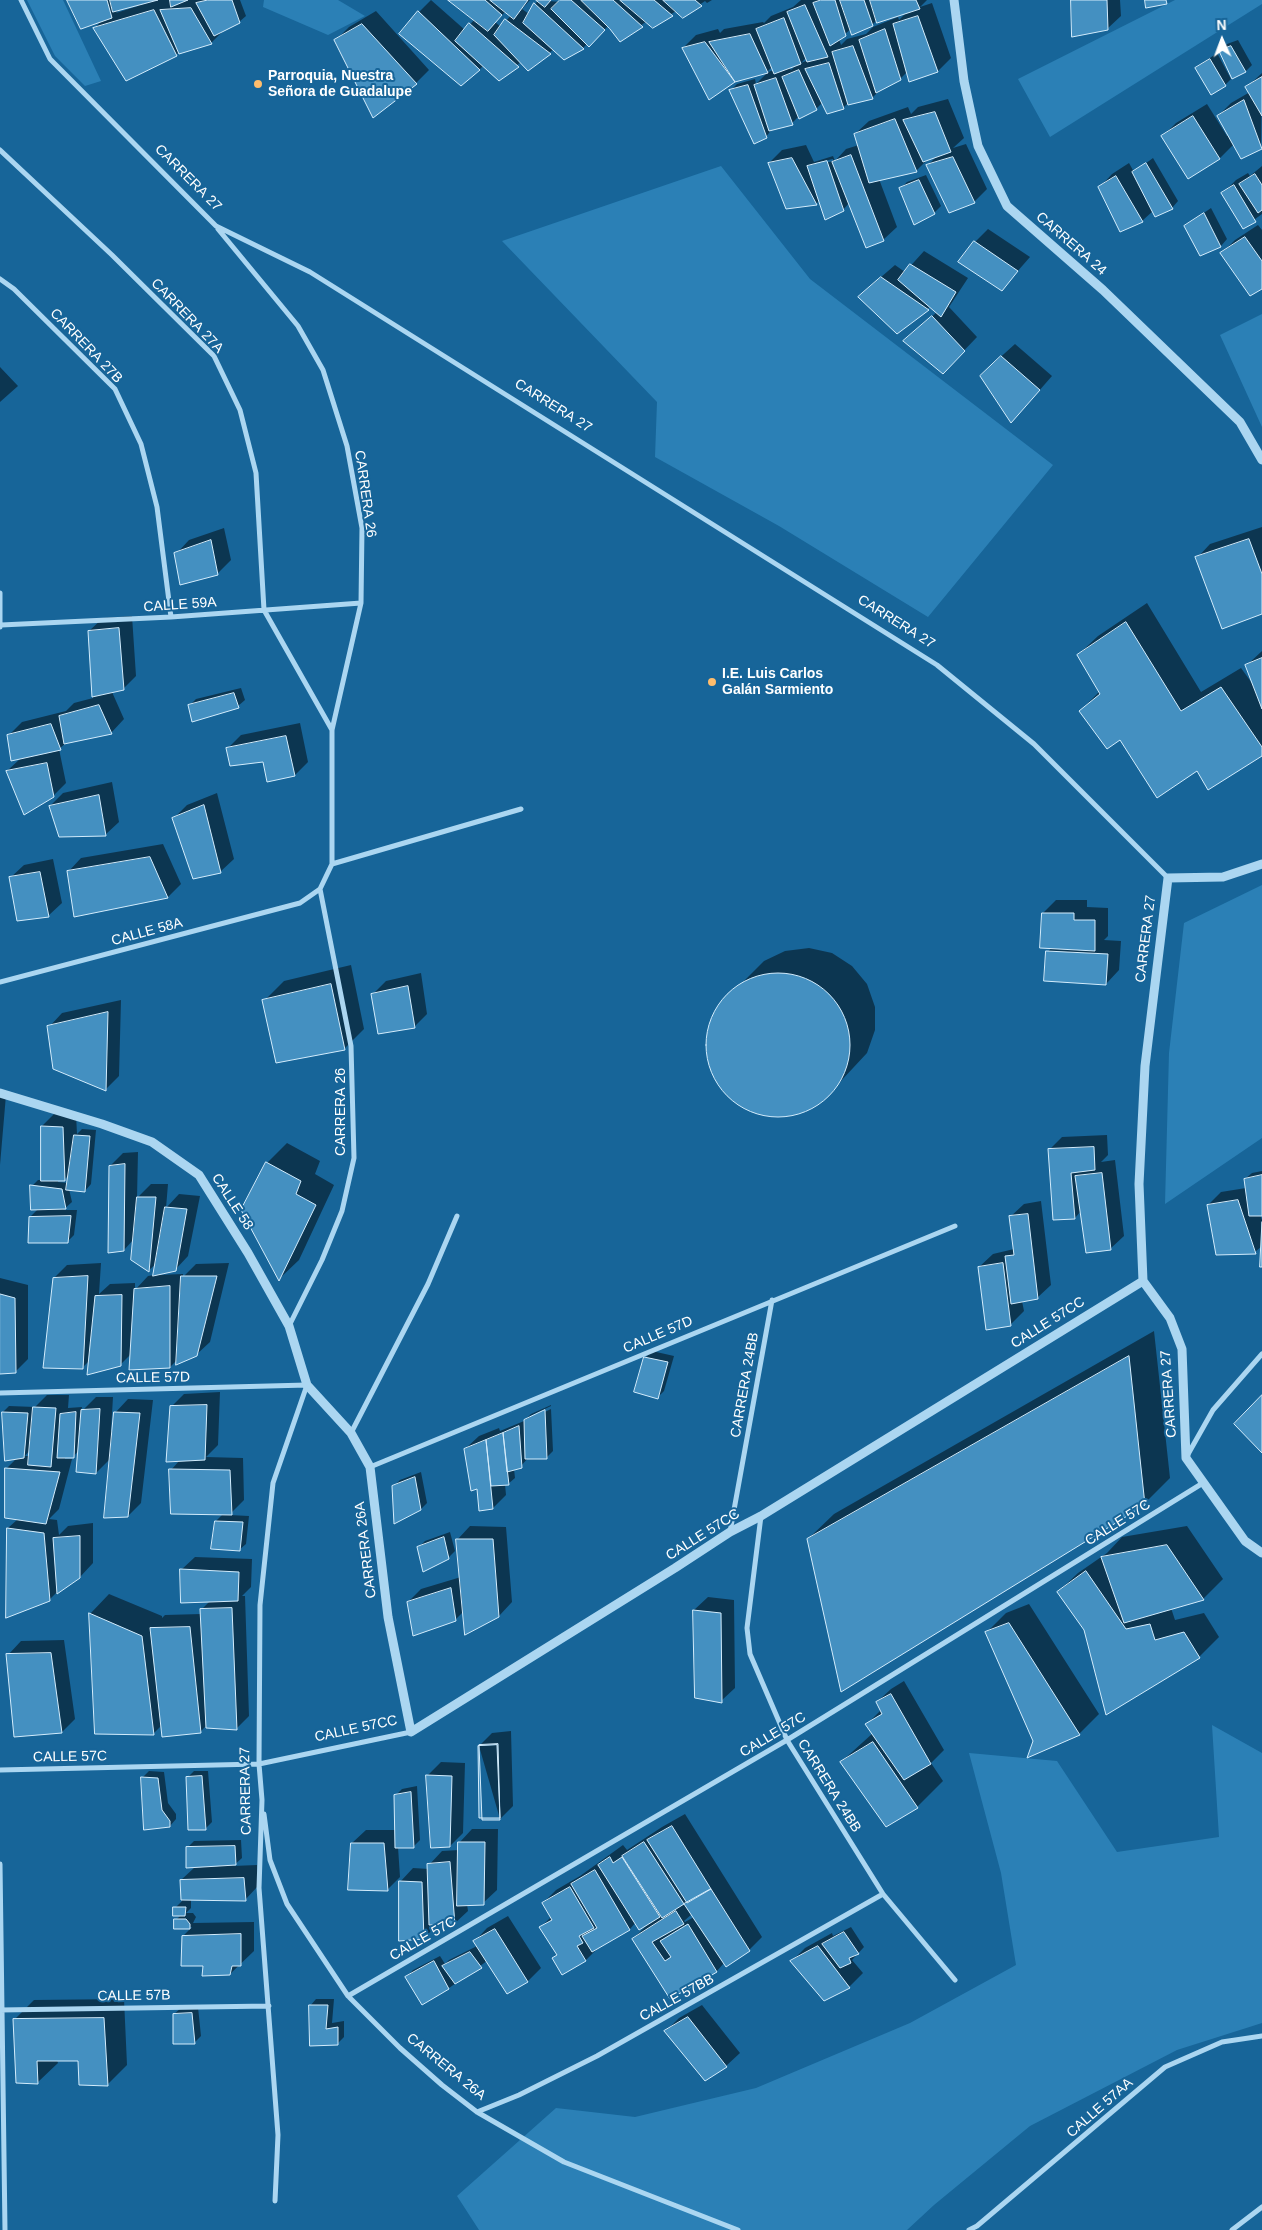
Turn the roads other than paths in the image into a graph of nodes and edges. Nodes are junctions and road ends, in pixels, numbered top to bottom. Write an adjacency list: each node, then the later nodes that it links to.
1 (21, 0): 4 (street, CARRERA 27)
2 (954, 0): 6 (street, CARRERA 24)
3 (0, 150): 9 (street, CARRERA 27A)
4 (216, 226): 8 (street, CARRERA 26); 16 (street, CARRERA 27)
5 (0, 279): 10 (street, CARRERA 27B)
6 (1262, 460)
7 (0, 593): 11 (street)
8 (361, 603): 9 (street, CALLE 59A); 12 (street, CARRERA 26)
9 (264, 610): 10 (street, CALLE 59A); 12 (street)
10 (171, 618): 11 (street, CALLE 59A)
11 (0, 626)
12 (332, 730): 14 (street, CARRERA 26)
13 (521, 809): 14 (street)
14 (332, 864): 17 (street, CARRERA 26)
15 (1262, 864): 16 (street)
16 (1168, 878): 23 (street, CARRERA 27)
17 (320, 889): 18 (street, CARRERA 26); 25 (street, CARRERA 26)
18 (300, 903): 19 (street, CALLE 58A)
19 (0, 982)
20 (0, 1093): 25 (street, CALLE 58)
21 (457, 1216): 29 (street)
22 (955, 1226): 24 (street, CALLE 57D)
23 (1143, 1282): 30 (street, CARRERA 27); 33 (street, CALLE 57CC)
24 (772, 1300): 31 (street, CALLE 57D); 34 (street, CARRERA 24BB)
25 (289, 1326): 27 (street, CALLE 58)
26 (1262, 1354): 30 (street)
27 (306, 1385): 28 (street, CALLE 57D); 29 (street, CARRERA 26A); 38 (street, CARRERA 27)
28 (0, 1393)
29 (351, 1433): 31 (street, CARRERA 26A)
30 (1186, 1458): 32 (street)
31 (370, 1467): 36 (street, CARRERA 26A)
32 (1203, 1484): 35 (street); 37 (street, CALLE 57C)
33 (761, 1516): 34 (street, CALLE 57CC); 37 (street, CARRERA 24BB)
34 (730, 1532): 36 (street, CALLE 57CC)
35 (1262, 1553)
36 (411, 1732): 38 (street, CALLE 57CC)
37 (787, 1740): 42 (street, CARRERA 24BB); 44 (street, CALLE 57C)
38 (260, 1764): 39 (street, CALLE 57C); 40 (street, CARRERA 27)
39 (0, 1770)
40 (262, 1800): 44 (street, CARRERA 26A); 45 (street, CARRERA 27)
41 (0, 1864): 46 (street)
42 (882, 1894): 43 (street, CARRERA 24BB); 48 (street, CALLE 57BB)
43 (955, 1980)
44 (348, 1996): 48 (street, CARRERA 26A)
45 (269, 2006): 46 (street, CALLE 57B); 49 (street, CARRERA 27)
46 (1, 2010): 51 (street)
47 (1262, 2036): 53 (street, CALLE 57AA)
48 (477, 2112): 52 (street, CARRERA 26A)
49 (275, 2201)
50 (1262, 2207): 54 (street)
51 (5, 2230)
52 (738, 2230)
53 (969, 2230)
54 (1232, 2230)

